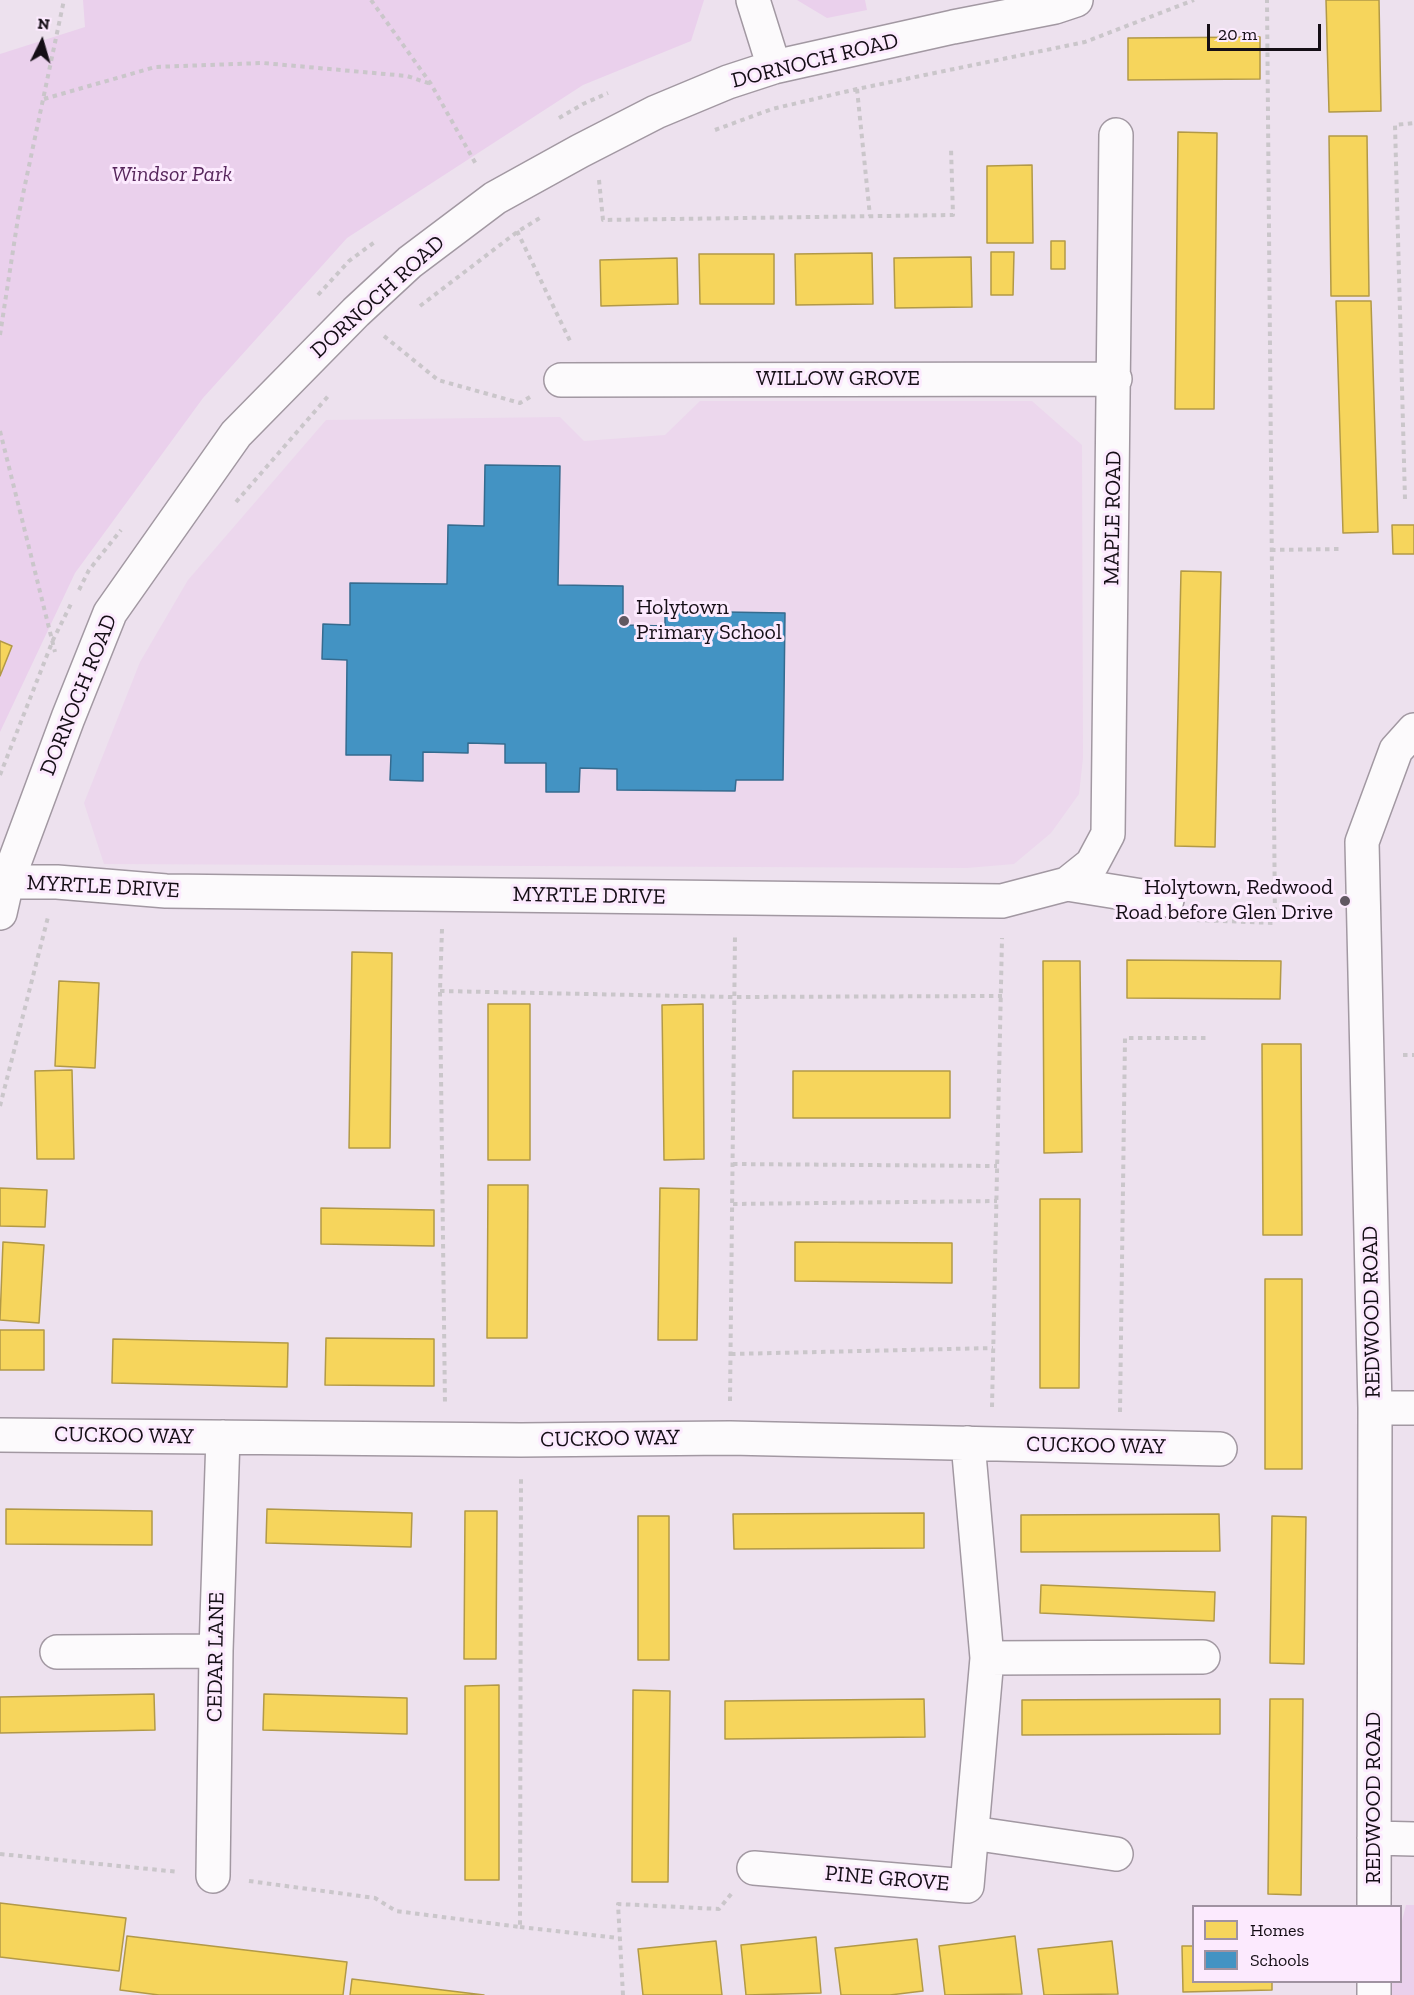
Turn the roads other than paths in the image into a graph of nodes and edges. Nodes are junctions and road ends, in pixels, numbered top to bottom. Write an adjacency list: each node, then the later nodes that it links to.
1 (753, 0): 3 (street)
2 (1076, 0): 3 (street, DORNOCH ROAD)
3 (774, 67): 9 (street, DORNOCH ROAD)
4 (1116, 135): 5 (street, MAPLE ROAD)
5 (1115, 379): 6 (street, WILLOW GROVE); 8 (street, MAPLE ROAD)
6 (561, 380)
7 (1414, 730): 11 (street, REDWOOD ROAD)
8 (1066, 884): 9 (street, MYRTLE DRIVE); 10 (street, MYRTLE DRIVE)
9 (4, 897)
10 (1167, 900)
11 (1375, 1408): 12 (street); 22 (street, REDWOOD ROAD)
12 (1414, 1408)
13 (0, 1434): 14 (street, CUCKOO WAY)
14 (223, 1437): 15 (street, CUCKOO WAY); 17 (street, CEDAR LANE)
15 (979, 1443): 16 (street, CUCKOO WAY); 20 (street, PINE GROVE)
16 (1220, 1449)
17 (216, 1651): 18 (street); 26 (street, CEDAR LANE)
18 (57, 1652)
19 (1203, 1657): 20 (street)
20 (987, 1658): 21 (street, PINE GROVE)
21 (972, 1833): 24 (street); 25 (street, PINE GROVE)
22 (1374, 1838): 23 (street); 27 (street, REDWOOD ROAD)
23 (1414, 1839)
24 (1116, 1854)
25 (754, 1868)
26 (213, 1876)
27 (1374, 1905)

